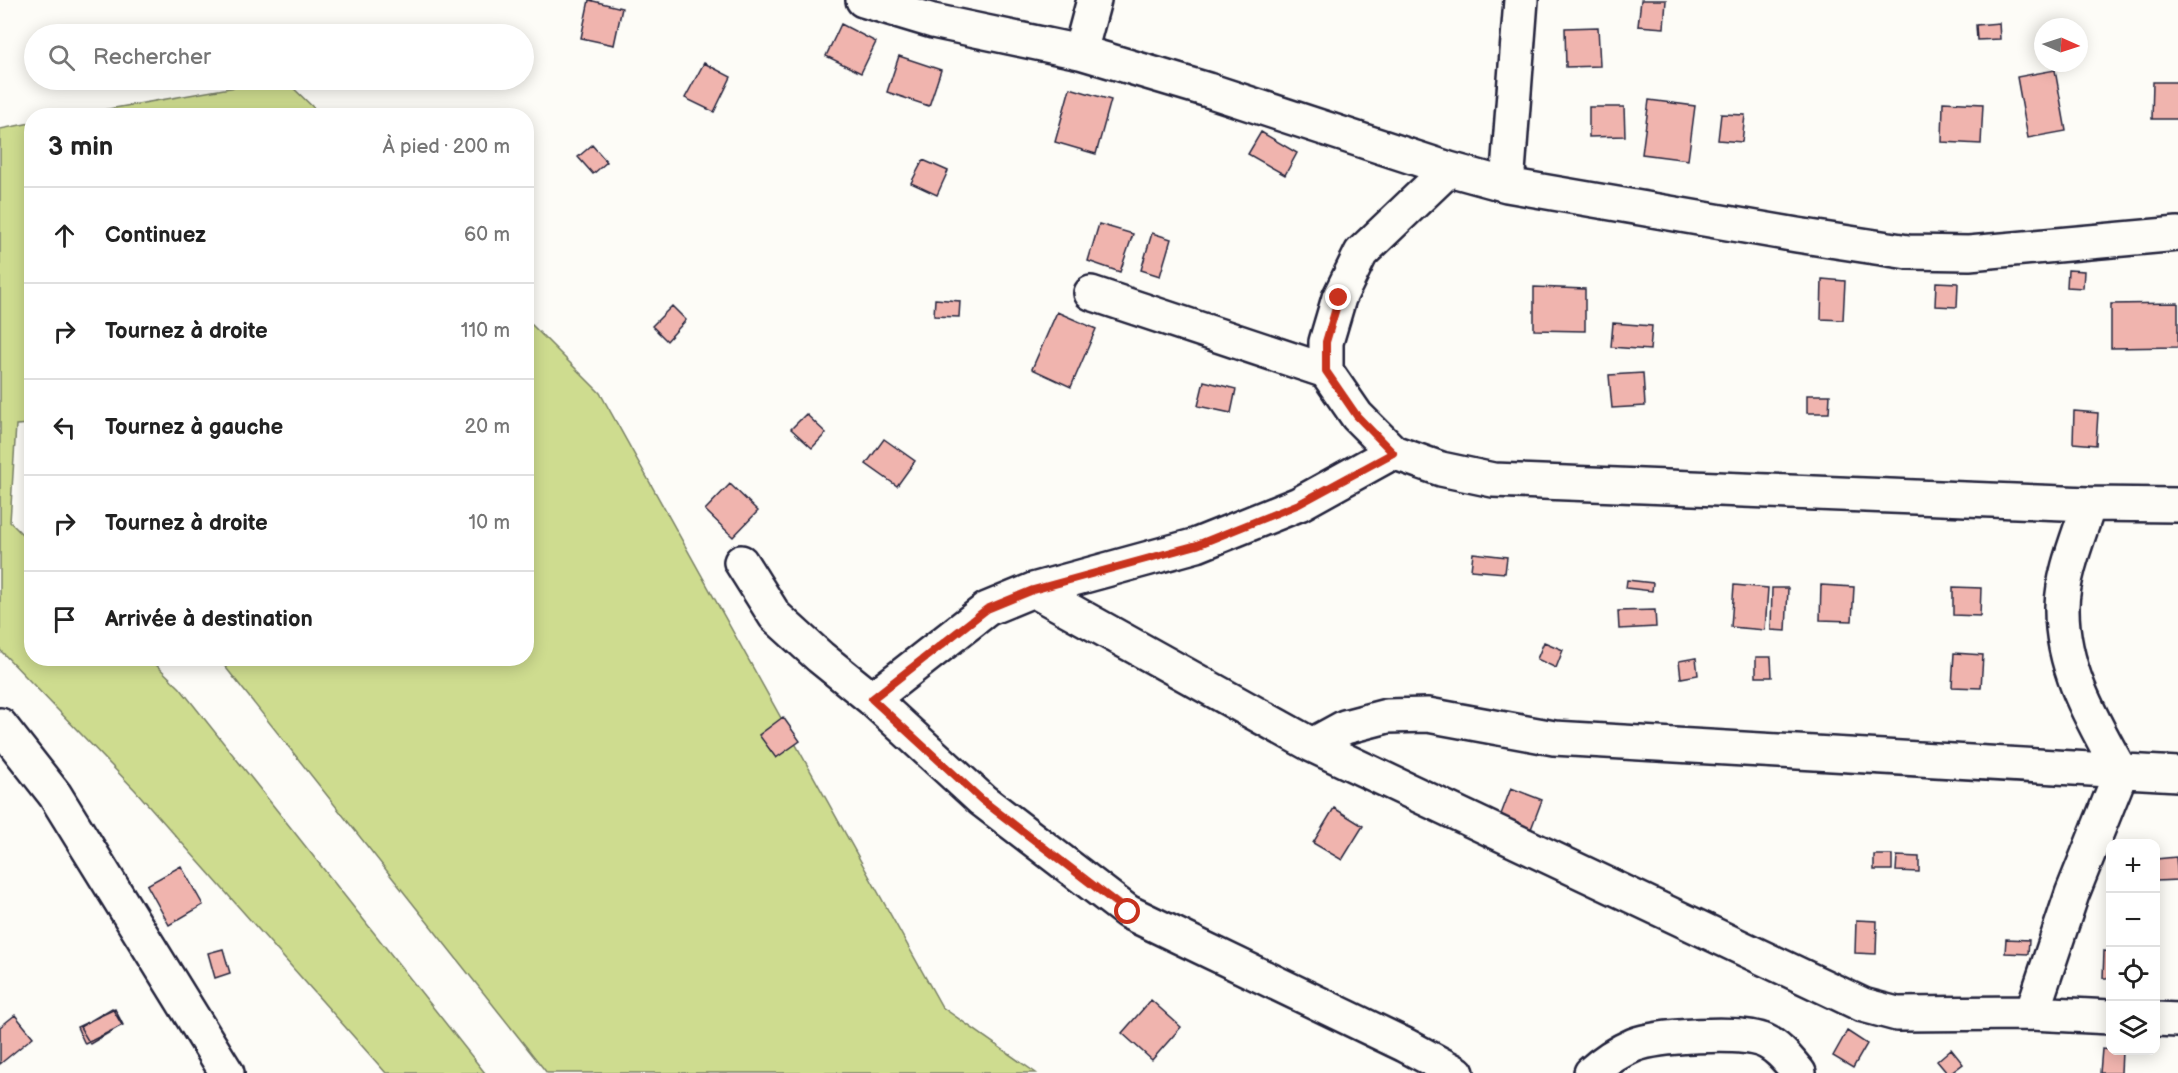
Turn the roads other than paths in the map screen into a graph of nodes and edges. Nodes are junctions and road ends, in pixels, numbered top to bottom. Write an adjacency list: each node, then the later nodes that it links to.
1 (863, 0): 4 (street)
2 (1094, 0): 4 (street)
3 (1521, 0): 6 (street)
4 (1080, 52): 5 (street)
5 (1449, 169): 6 (street); 9 (street)
6 (1508, 185): 7 (street)
7 (2178, 234)
8 (1091, 292): 9 (street)
9 (1326, 371): 10 (street)
10 (1393, 453): 11 (street); 14 (street)
11 (2089, 504): 12 (street); 18 (street)
12 (2178, 505)
13 (741, 562): 15 (street)
14 (1033, 590): 15 (street); 17 (street)
15 (872, 699): 25 (street)
16 (0, 725): 24 (street)
17 (1312, 745): 18 (street); 20 (street)
18 (2121, 772): 19 (street); 20 (street)
19 (2178, 774)
20 (2032, 1013): 21 (street)
21 (2106, 1017)
22 (2160, 1019): 23 (street)
23 (2178, 1020)
24 (227, 1073)
25 (1457, 1073)
26 (1591, 1073): 27 (street)
27 (1799, 1073)

